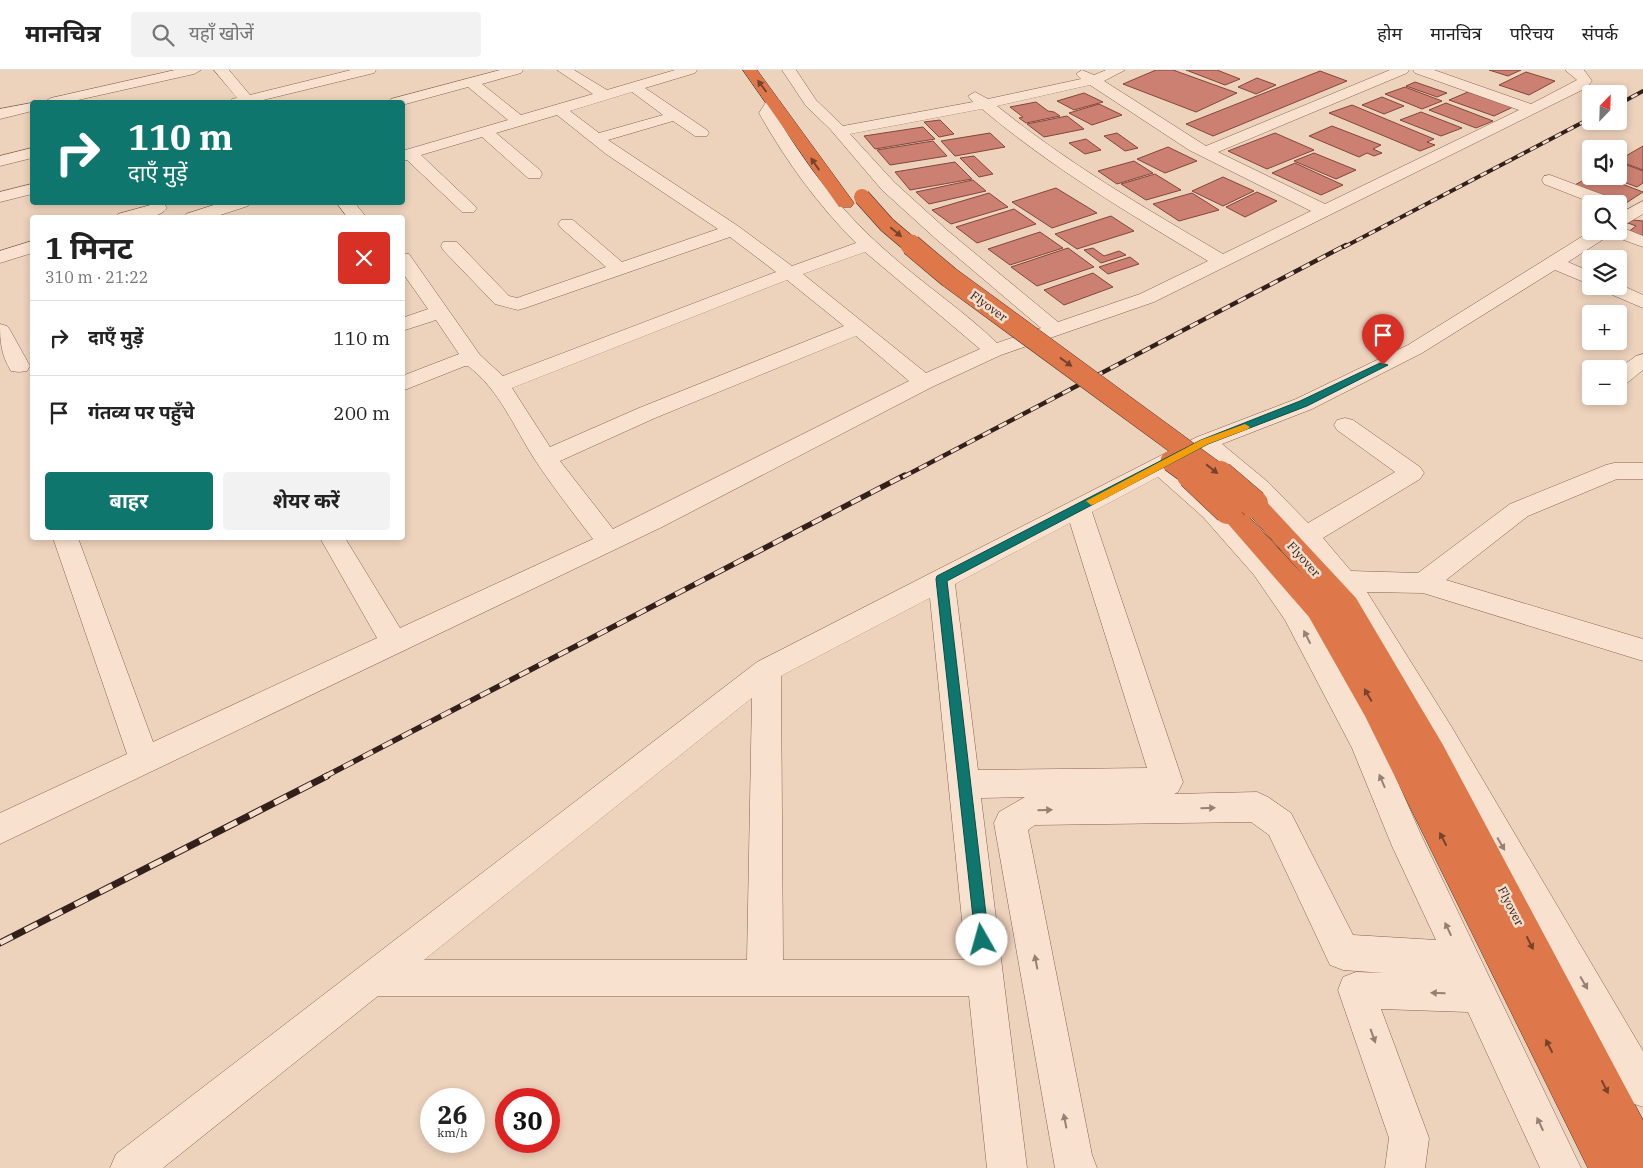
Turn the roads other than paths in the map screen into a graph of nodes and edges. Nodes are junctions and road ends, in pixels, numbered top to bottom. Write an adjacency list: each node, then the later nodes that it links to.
1 (194, 70): 19 (street)
2 (221, 70): 20 (street)
3 (369, 70): 13 (street)
4 (516, 70): 16 (street)
5 (564, 70): 18 (street)
6 (690, 70): 14 (street)
7 (750, 70): 25 (highway, Flyover, one-way to 7)
8 (789, 70): 26 (street)
9 (1118, 70): 15 (street)
10 (1402, 70): 37 (street)
11 (1420, 70): 28 (street)
12 (1572, 70): 28 (street)
13 (351, 72): 21 (street)
14 (671, 72): 17 (street)
15 (1091, 75): 24 (street); 37 (street)
16 (471, 82): 22 (street); 32 (street)
17 (634, 86): 18 (street); 31 (street)
18 (606, 96): 29 (street)
19 (60, 100)
20 (243, 100)
21 (251, 100)
22 (404, 100)
23 (792, 101): 26 (street); 46 (highway, Flyover)
24 (981, 101): 33 (street); 64 (street)
25 (773, 102): 46 (highway, Flyover, one-way to 25); 60 (street)
26 (811, 103): 33 (street)
27 (30, 107): 30 (street)
28 (1532, 109): 51 (street)
29 (560, 110): 32 (street); 36 (street)
30 (0, 114)
31 (675, 116): 35 (street); 36 (street)
32 (520, 122): 34 (street)
33 (835, 127): 76 (street)
34 (485, 132): 39 (street); 41 (street)
35 (700, 133)
36 (596, 139): 56 (street)
37 (1206, 152): 51 (street)
38 (30, 154): 40 (street)
39 (406, 155): 49 (street)
40 (0, 161)
41 (534, 174)
42 (1550, 180): 44 (street)
43 (30, 190): 45 (street)
44 (1588, 195)
45 (0, 197)
46 (853, 200): 112 (highway, Flyover, one-way to 112, bridge); 118 (highway, Flyover, one-way to 46, bridge)
47 (233, 205): 53 (street)
48 (347, 205): 54 (street)
49 (468, 208)
50 (158, 209): 52 (street)
51 (1325, 211): 64 (street)
52 (135, 215)
53 (201, 215)
54 (355, 215)
55 (566, 224): 66 (street)
56 (732, 230): 66 (street); 67 (street)
57 (1627, 235): 59 (street)
58 (1590, 240): 65 (street)
59 (1643, 242)
60 (868, 245): 67 (street); 77 (street)
61 (450, 246): 66 (street)
62 (30, 247): 63 (street)
63 (0, 257)
64 (1224, 262): 76 (street)
65 (1554, 263): 68 (street); 86 (street)
66 (620, 270)
67 (789, 272): 74 (street); 84 (street)
68 (1582, 275)
69 (408, 277): 72 (street)
70 (1627, 295): 71 (street)
71 (1643, 302)
72 (440, 312): 73 (street); 78 (street)
73 (405, 324)
74 (858, 328): 82 (street); 87 (street)
75 (0, 330): 80 (street)
76 (1057, 331): 77 (street)
77 (994, 352): 82 (street)
78 (473, 359): 83 (street); 84 (street)
79 (1643, 360): 81 (street)
80 (17, 367)
81 (1627, 372)
82 (924, 382): 96 (street)
83 (405, 383)
84 (499, 385): 87 (street)
85 (1345, 425): 93 (street)
86 (1204, 442): 88 (street); 90 (street)
87 (546, 458): 96 (street)
88 (1160, 466): 91 (street); 92 (street)
89 (1643, 471): 99 (street)
90 (1260, 489): 92 (street); 93 (street)
91 (1078, 508): 97 (street); 104 (street)
92 (1212, 511): 106 (street, one-way to 92)
93 (1306, 536): 98 (street)
94 (66, 540): 103 (street)
95 (333, 540): 100 (street)
96 (609, 542): 100 (street)
97 (941, 579): 102 (street); 104 (street)
98 (1344, 581): 99 (street); 111 (street, one-way to 111)
99 (1423, 583): 101 (street)
100 (395, 644): 103 (street)
101 (1643, 650)
102 (767, 670): 107 (street); 108 (street)
103 (145, 761): 105 (street)
104 (964, 784): 109 (street)
105 (0, 829)
106 (1462, 960): 110 (street); 115 (street, one-way to 106)
107 (373, 978): 108 (street); 113 (street)
108 (765, 978): 109 (street)
109 (986, 978): 114 (street)
110 (1478, 994): 116 (street, one-way to 116); 117 (street, one-way to 110)
111 (1643, 1088)
112 (1643, 1160)
113 (130, 1168)
114 (1007, 1168)
115 (1077, 1168)
116 (1405, 1168)
117 (1561, 1168)
118 (1610, 1168)

